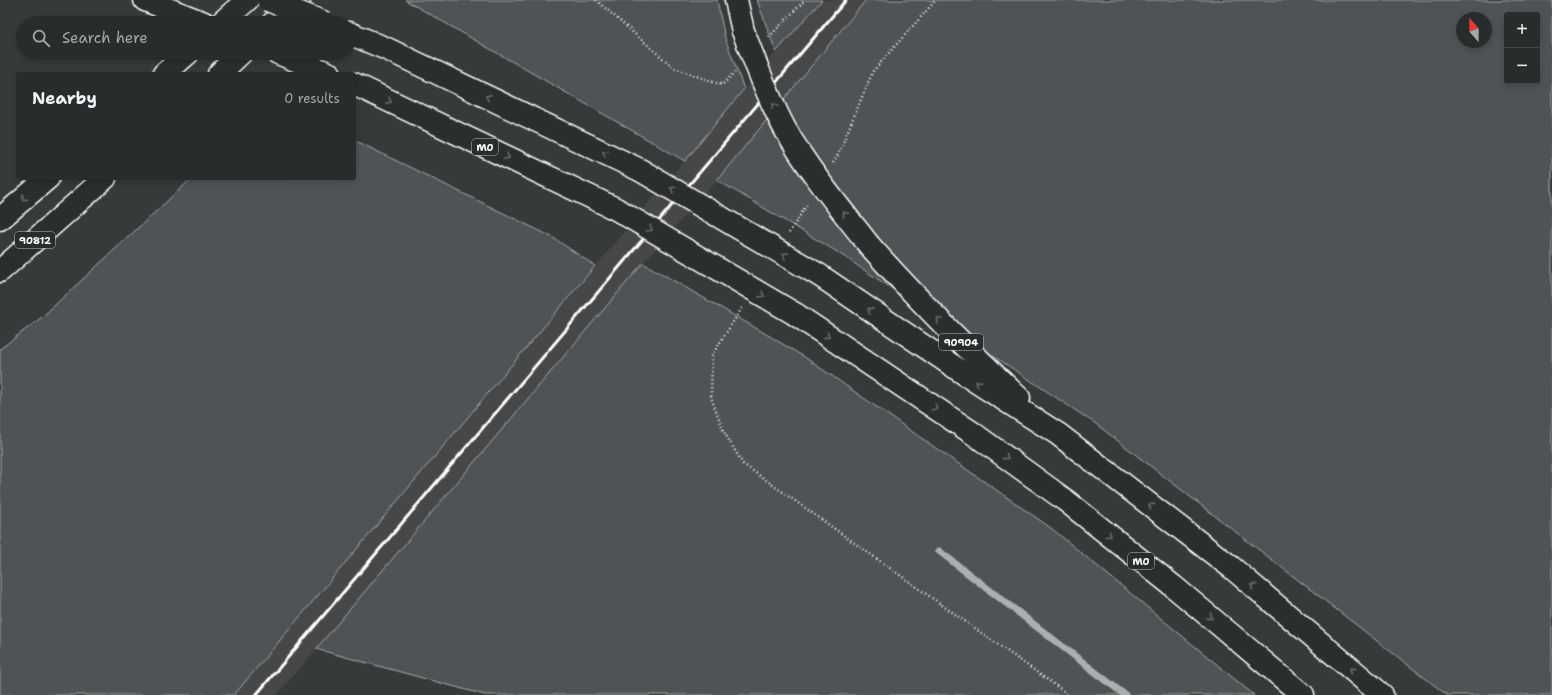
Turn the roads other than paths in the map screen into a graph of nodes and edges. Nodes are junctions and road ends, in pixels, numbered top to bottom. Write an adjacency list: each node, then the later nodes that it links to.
1 (268, 0): 9 (highway, bridge)
2 (299, 0): 8 (highway)
3 (736, 0): 22 (highway, 90904, one-way to 3, bridge)
4 (152, 2): 6 (highway)
5 (244, 3): 7 (highway)
6 (187, 16)
7 (229, 16)
8 (281, 16)
9 (307, 16)
10 (356, 36): 22 (highway, one-way to 10, bridge)
11 (180, 60): 14 (highway)
12 (233, 60): 15 (highway)
13 (295, 60): 16 (highway)
14 (166, 72)
15 (220, 72)
16 (325, 72)
17 (356, 85): 23 (highway, M0, one-way to 23, bridge)
18 (46, 180): 20 (highway, one-way to 20)
19 (103, 180): 21 (highway, 90812)
20 (0, 219)
21 (0, 271)
22 (1058, 434): 24 (highway, one-way to 22)
23 (1303, 695)
24 (1382, 695)

